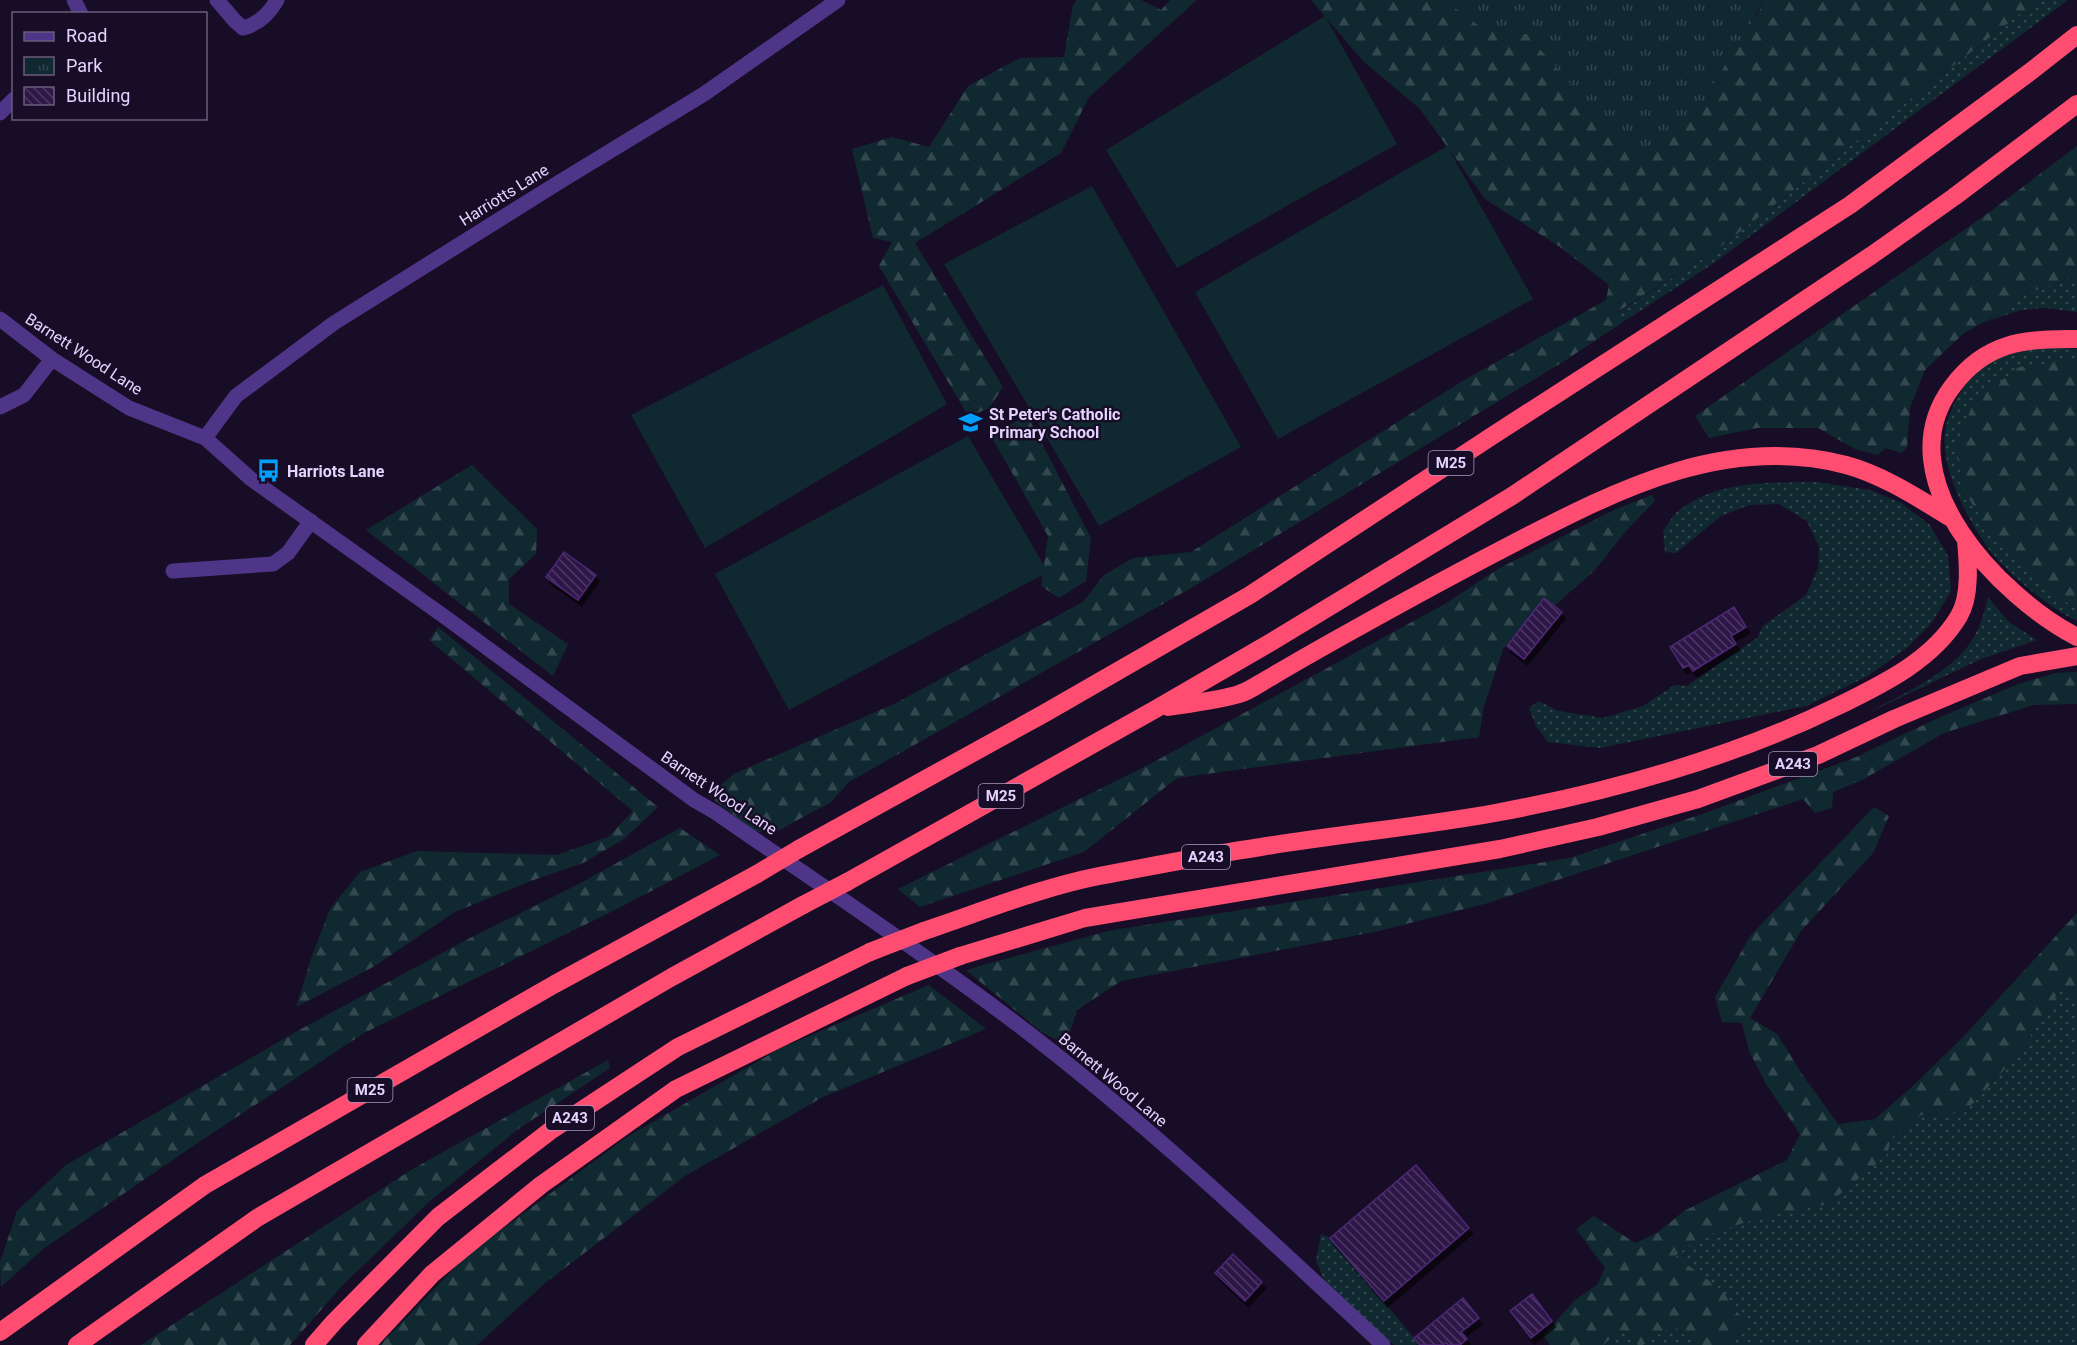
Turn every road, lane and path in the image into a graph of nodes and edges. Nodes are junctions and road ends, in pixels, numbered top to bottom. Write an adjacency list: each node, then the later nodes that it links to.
1 (218, 0): 2 (street)
2 (277, 0)
3 (838, 0): 12 (street, Harriotts Lane)
4 (2077, 35): 20 (highway, M25, bridge)
5 (12, 101): 7 (street)
6 (2077, 104): 19 (highway, M25)
7 (0, 113)
8 (0, 320): 10 (street, Barnett Wood Lane)
9 (2077, 339): 13 (highway)
10 (52, 359): 11 (street); 12 (street, Barnett Wood Lane)
11 (0, 407)
12 (205, 438): 14 (street, Barnett Wood Lane)
13 (1951, 518): 15 (highway); 19 (highway, M25)
14 (311, 521): 16 (street); 24 (street, Barnett Wood Lane)
15 (1966, 540): 17 (highway); 22 (highway, A243, bridge)
16 (173, 571)
17 (2077, 637)
18 (2077, 656): 23 (highway, A243, bridge)
19 (1154, 710): 21 (highway, M25, bridge)
20 (0, 1332)
21 (77, 1345)
22 (314, 1345)
23 (366, 1345)
24 (1383, 1345)

